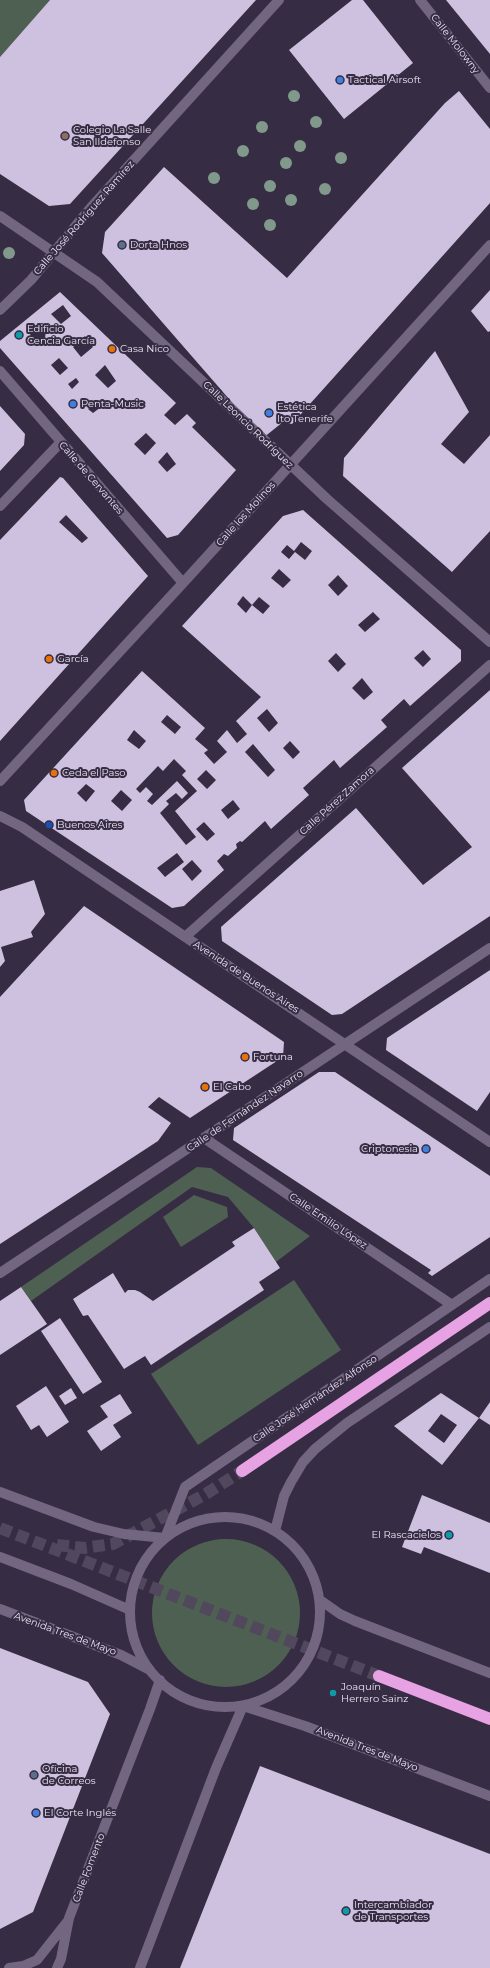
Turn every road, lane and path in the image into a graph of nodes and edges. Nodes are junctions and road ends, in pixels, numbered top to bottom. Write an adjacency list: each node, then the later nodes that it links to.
1 (279, 0): 6 (street, Calle José Rodríguez Ramírez)
2 (420, 0): 3 (street, Calle Molowny)
3 (490, 88)
4 (0, 216): 6 (street, Calle Leoncio Rodríguez)
5 (490, 245): 10 (street, Calle los Molinos)
6 (54, 253): 7 (street, Calle José Rodríguez Ramírez); 10 (street, Calle Leoncio Rodríguez)
7 (0, 310)
8 (0, 371): 9 (street, Calle de Cervantes)
9 (60, 443): 11 (street); 12 (street, Calle de Cervantes)
10 (290, 465): 12 (street, Calle los Molinos); 13 (street, Calle Leoncio Rodríguez)
11 (0, 506)
12 (183, 583): 15 (street, Calle los Molinos)
13 (490, 642)
14 (490, 665): 17 (street, Calle Pérez Zamora)
15 (0, 781)
16 (0, 816): 17 (street, Avenida de Buenos Aires)
17 (185, 937): 19 (street, Avenida de Buenos Aires)
18 (490, 948): 19 (street, Calle de Fernández Navarro)
19 (346, 1044): 20 (street, Calle de Fernández Navarro); 21 (street, Avenida de Buenos Aires)
20 (204, 1138): 22 (street, Calle de Fernández Navarro); 25 (street, Calle Emilio López)
21 (490, 1142)
22 (0, 1273)
23 (490, 1280): 25 (street, Calle José Hernández Alfonso)
24 (490, 1303): 27 (highway)
25 (452, 1305): 30 (street, Calle José Hernández Alfonso)
26 (489, 1330): 29 (street)
27 (242, 1471)
28 (0, 1492): 30 (street)
29 (275, 1531): 30 (street); 32 (street)
30 (165, 1538): 34 (street)
31 (0, 1557): 34 (street)
32 (320, 1600): 36 (street); 39 (street)
33 (0, 1609): 35 (street, Avenida Tres de Mayo)
34 (130, 1610): 35 (street)
35 (150, 1670): 38 (street)
36 (490, 1673)
37 (379, 1676): 40 (highway)
38 (160, 1680): 39 (street); 42 (street, Calle Fomento)
39 (242, 1706): 41 (street, Avenida Tres de Mayo); 45 (street)
40 (490, 1719)
41 (490, 1796)
42 (69, 1918): 43 (street); 44 (street, Calle Fomento)
43 (9, 1968)
44 (57, 1968)
45 (140, 1968)

